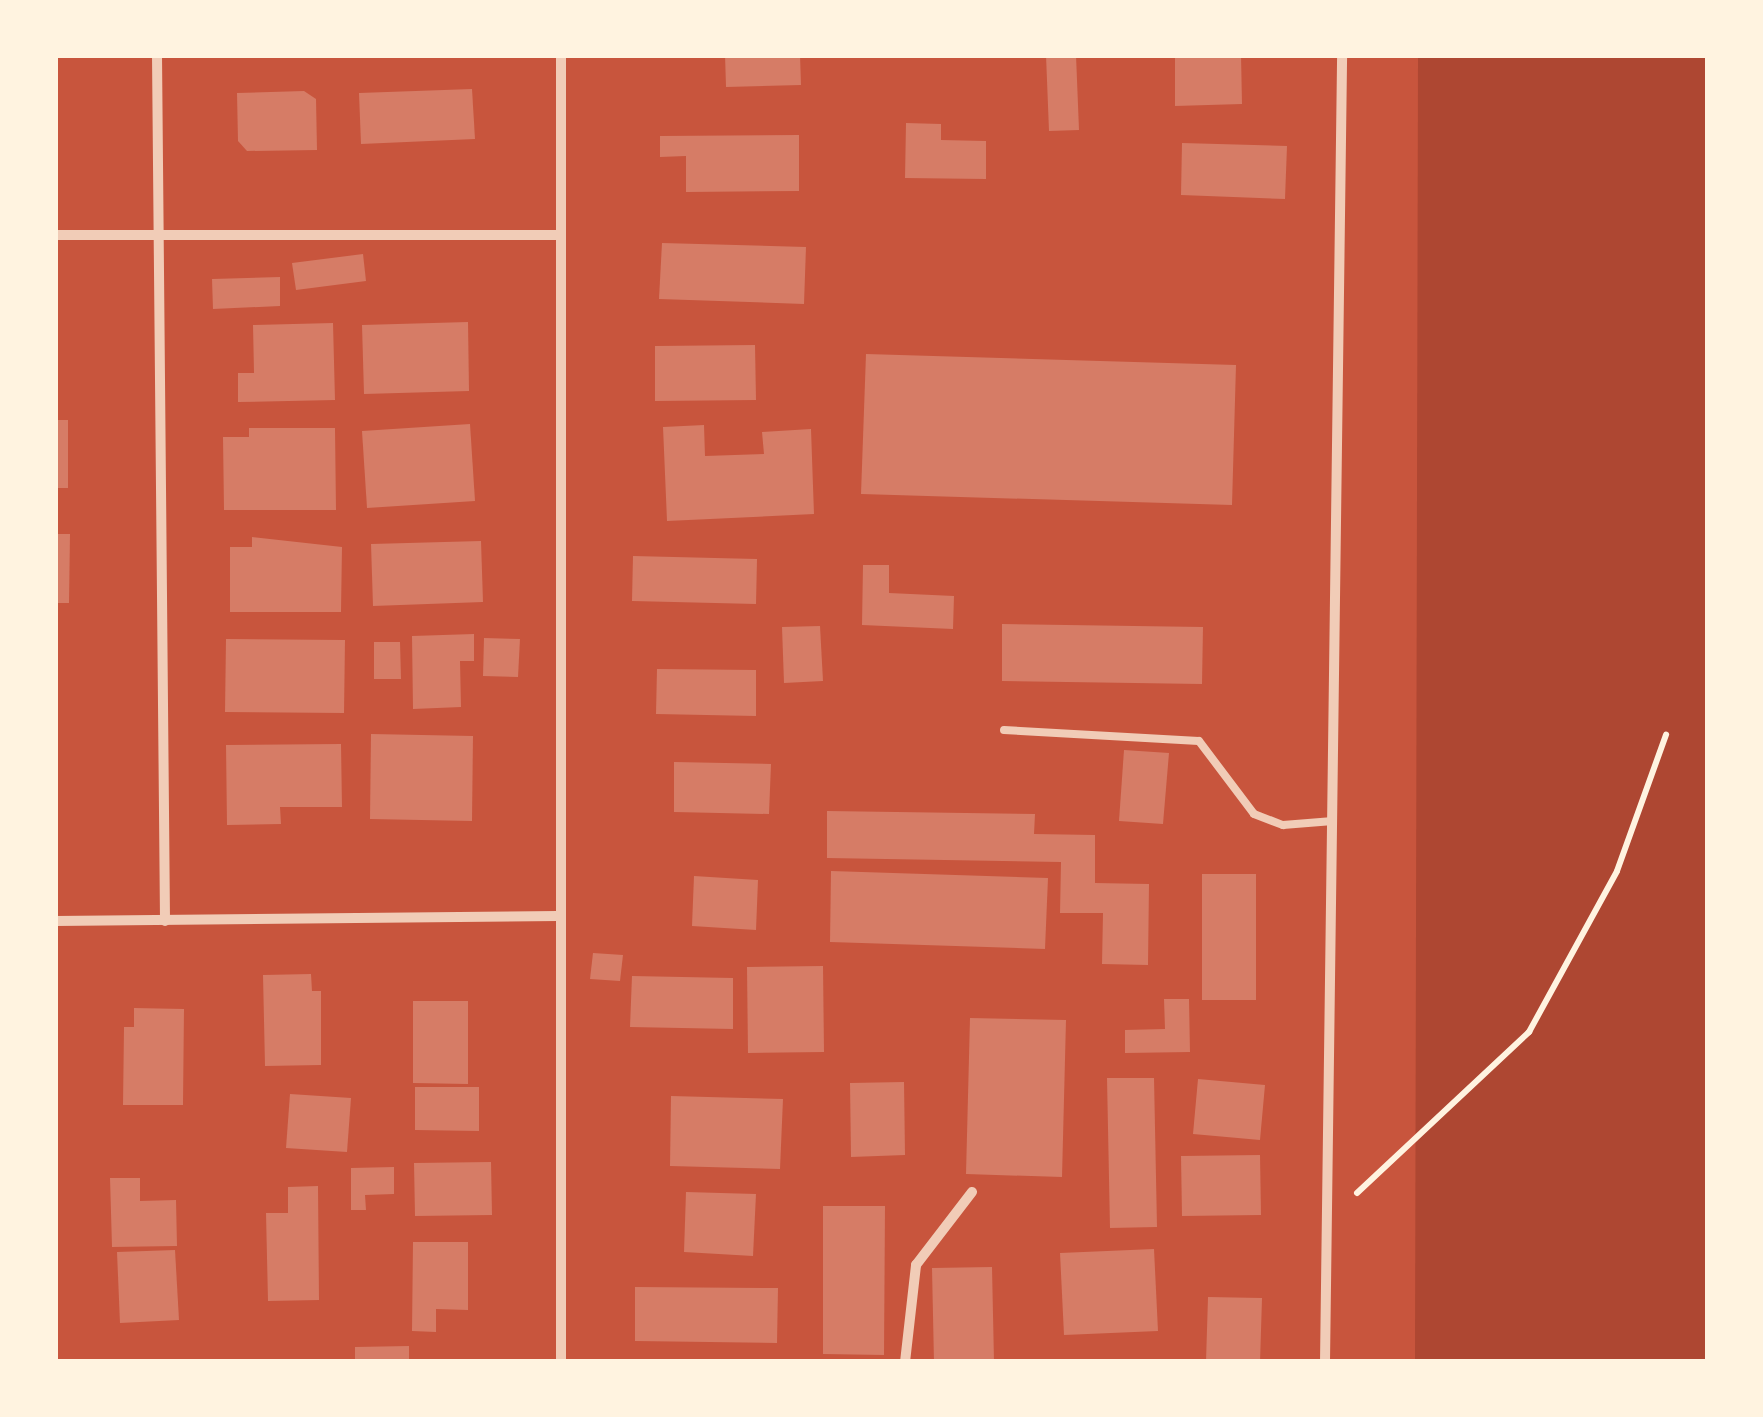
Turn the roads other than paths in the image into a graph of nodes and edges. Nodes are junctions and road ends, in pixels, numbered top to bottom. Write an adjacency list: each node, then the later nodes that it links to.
1 (157, 55): 4 (street)
2 (561, 55): 6 (street)
3 (1342, 55): 8 (street)
4 (160, 232): 5 (street); 6 (street); 11 (street)
5 (55, 235)
6 (556, 235): 9 (street)
7 (1004, 730): 8 (lane)
8 (1333, 821): 15 (street)
9 (558, 916): 11 (street); 13 (street)
10 (55, 921): 11 (street)
11 (165, 921)
12 (972, 1192): 14 (street)
13 (561, 1362)
14 (904, 1362)
15 (1325, 1362)

